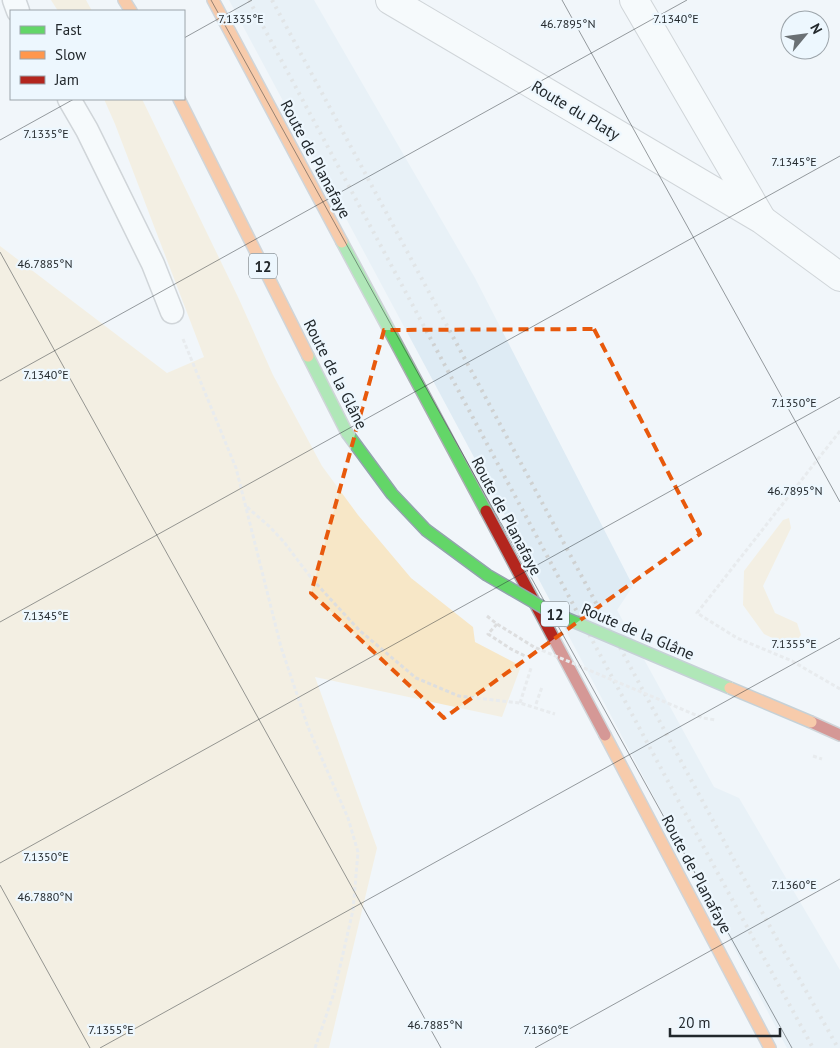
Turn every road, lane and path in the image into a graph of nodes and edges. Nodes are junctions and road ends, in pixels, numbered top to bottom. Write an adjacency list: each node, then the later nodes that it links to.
1 (213, 0): 18 (street, Route de Planafaye)
2 (390, 0): 6 (street, Route du Platy)
3 (634, 0): 6 (street, Route du Platy)
4 (70, 100): 8 (lane)
5 (180, 100): 19 (street, Route de la Glâne / 12, bridge)
6 (761, 219): 7 (street, Route du Platy)
7 (840, 277)
8 (172, 312): 10 (path)
9 (840, 431): 15 (path)
10 (246, 506): 16 (path); 20 (path)
11 (497, 624): 12 (path)
12 (526, 656)
13 (534, 660): 16 (path)
14 (544, 681): 17 (path)
15 (840, 689)
16 (520, 703): 18 (path)
17 (536, 704)
18 (602, 727): 21 (street, Route de Planafaye)
19 (840, 734)
20 (315, 1048)
21 (770, 1048)

